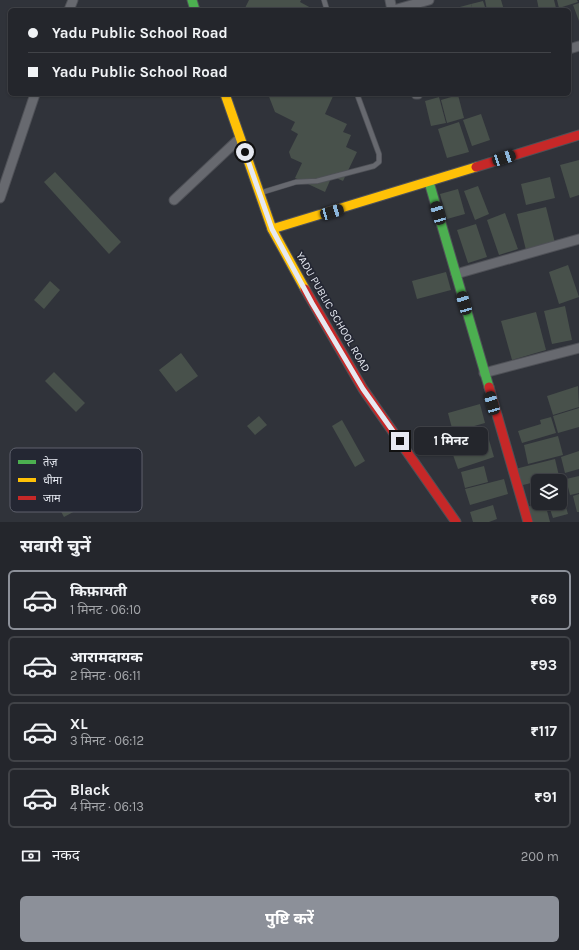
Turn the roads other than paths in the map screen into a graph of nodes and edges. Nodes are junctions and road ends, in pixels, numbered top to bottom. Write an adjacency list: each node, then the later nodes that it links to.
1 (429, 0): 2 (street)
2 (400, 8)
3 (34, 96): 10 (street)
4 (226, 96): 7 (street, YADU PUBLIC SCHOOL ROAD)
5 (358, 96): 9 (lane)
6 (579, 135): 8 (street)
7 (240, 138): 9 (street, YADU PUBLIC SCHOOL ROAD); 11 (street)
8 (430, 182): 12 (street); 14 (street)
9 (260, 193): 12 (street, YADU PUBLIC SCHOOL ROAD)
10 (0, 198)
11 (174, 200)
12 (272, 229): 17 (street, YADU PUBLIC SCHOOL ROAD)
13 (579, 239): 14 (street)
14 (456, 274): 16 (street)
15 (579, 348): 16 (street)
16 (484, 373): 18 (street)
17 (456, 522)
18 (528, 522)

